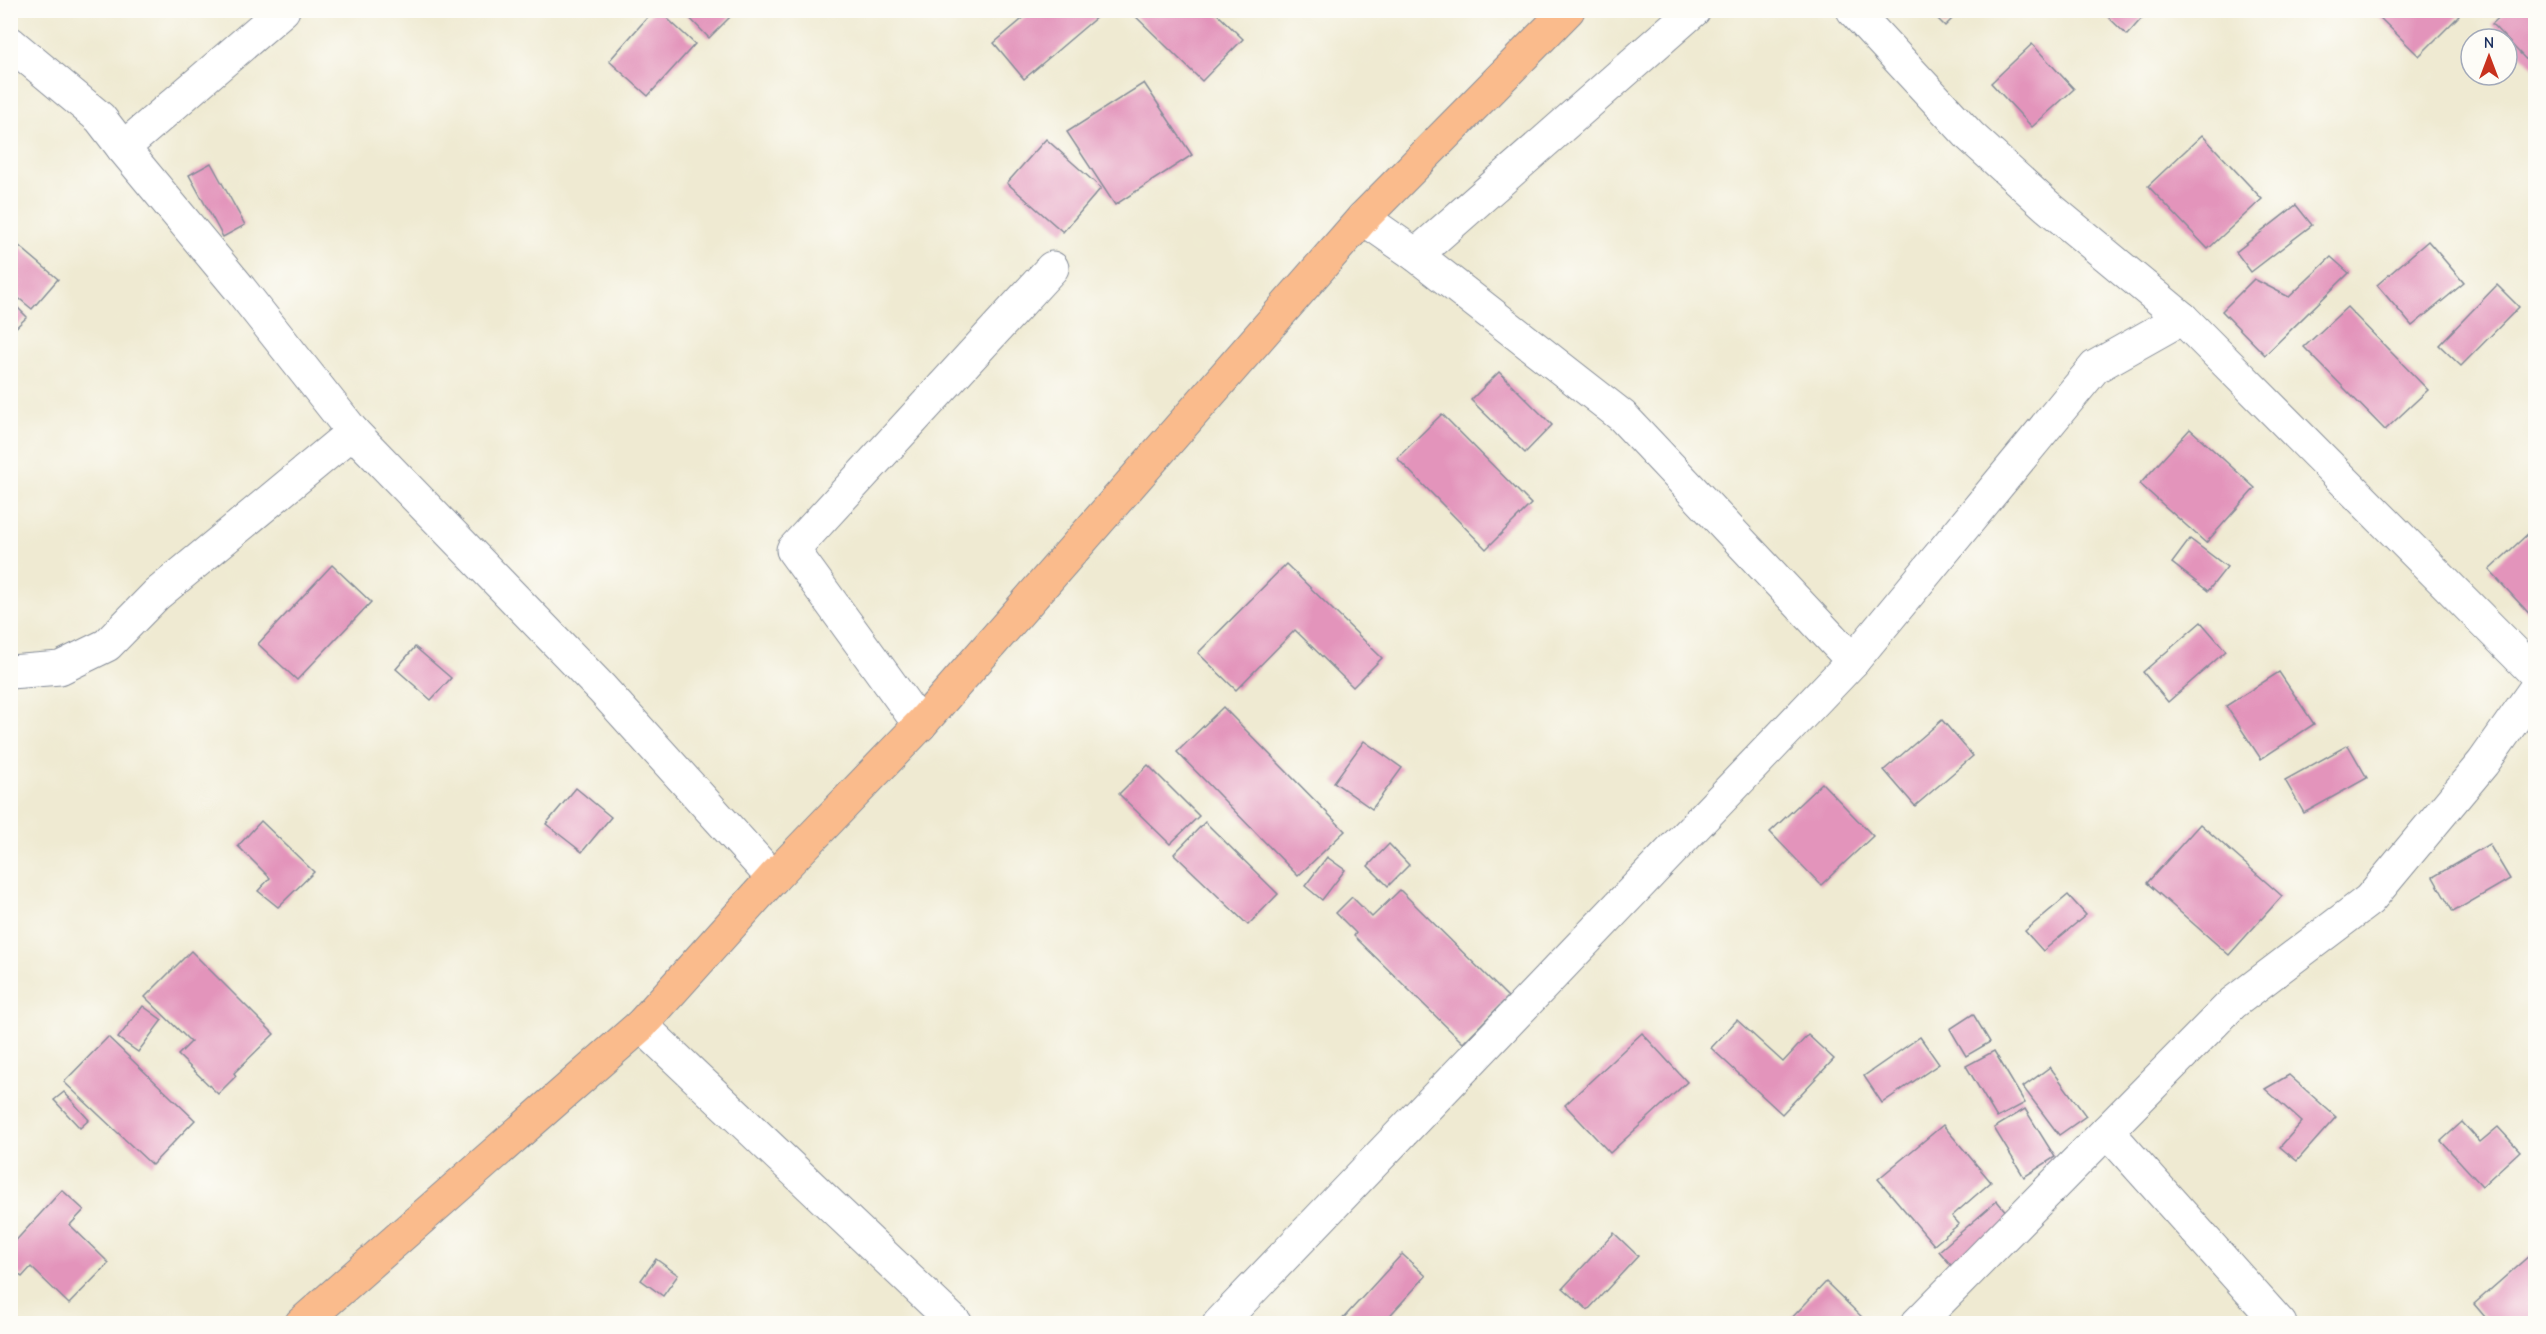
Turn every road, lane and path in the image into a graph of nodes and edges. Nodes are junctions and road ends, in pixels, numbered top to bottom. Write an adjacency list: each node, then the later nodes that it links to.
1 (282, 10): 6 (street)
2 (1568, 10): 7 (highway)
3 (1694, 10): 8 (street)
4 (1854, 10): 10 (street)
5 (10, 43): 6 (street)
6 (123, 148): 11 (street)
7 (1363, 218): 8 (street); 16 (highway)
8 (1416, 255): 12 (street)
9 (1052, 268): 16 (street)
10 (2182, 318): 12 (street); 14 (street)
11 (353, 432): 13 (street); 17 (street)
12 (1853, 662): 22 (street)
13 (10, 672)
14 (2535, 674)
15 (2535, 688): 19 (street)
16 (920, 725): 17 (highway)
17 (773, 878): 18 (highway)
18 (641, 1025): 20 (highway); 21 (street)
19 (2107, 1131): 23 (street); 24 (street)
20 (301, 1323)
21 (956, 1323)
22 (1219, 1323)
23 (1917, 1323)
24 (2280, 1323)

